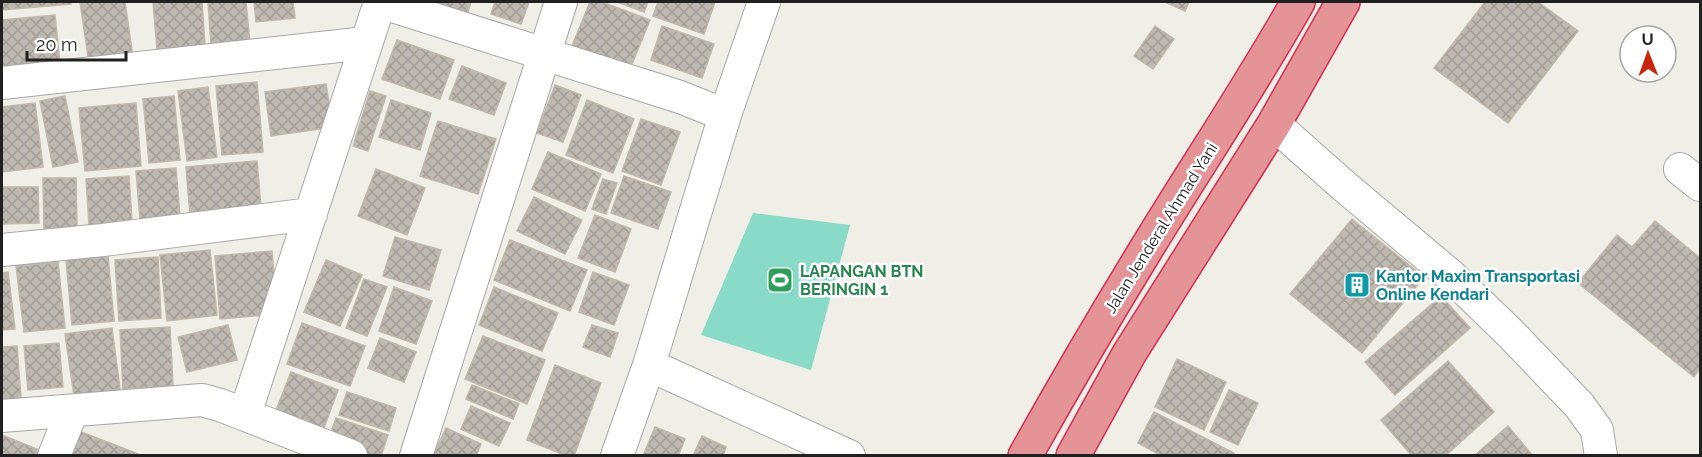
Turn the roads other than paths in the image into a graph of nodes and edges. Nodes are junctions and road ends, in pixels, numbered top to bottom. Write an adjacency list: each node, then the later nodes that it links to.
1 (561, 2): 6 (street)
2 (764, 2): 9 (street)
3 (1296, 5): 4 (highway); 8 (highway, Jalan Jenderal Ahmad Yani)
4 (1336, 14): 10 (highway)
5 (366, 43): 6 (street); 7 (street); 11 (street)
6 (544, 53): 9 (street); 19 (street)
7 (2, 82)
8 (1240, 101): 10 (highway); 22 (highway, Jalan Jenderal Ahmad Yani)
9 (725, 115): 13 (street)
10 (1274, 124): 23 (highway); 24 (street)
11 (310, 214): 12 (street); 15 (street)
12 (2, 250)
13 (649, 365): 20 (street); 21 (street)
14 (72, 411): 15 (street); 16 (street); 17 (street)
15 (245, 414): 18 (street)
16 (2, 416)
17 (54, 456)
18 (351, 456)
19 (416, 456)
20 (617, 456)
21 (849, 456)
22 (1025, 456)
23 (1073, 456)
24 (1600, 456)

